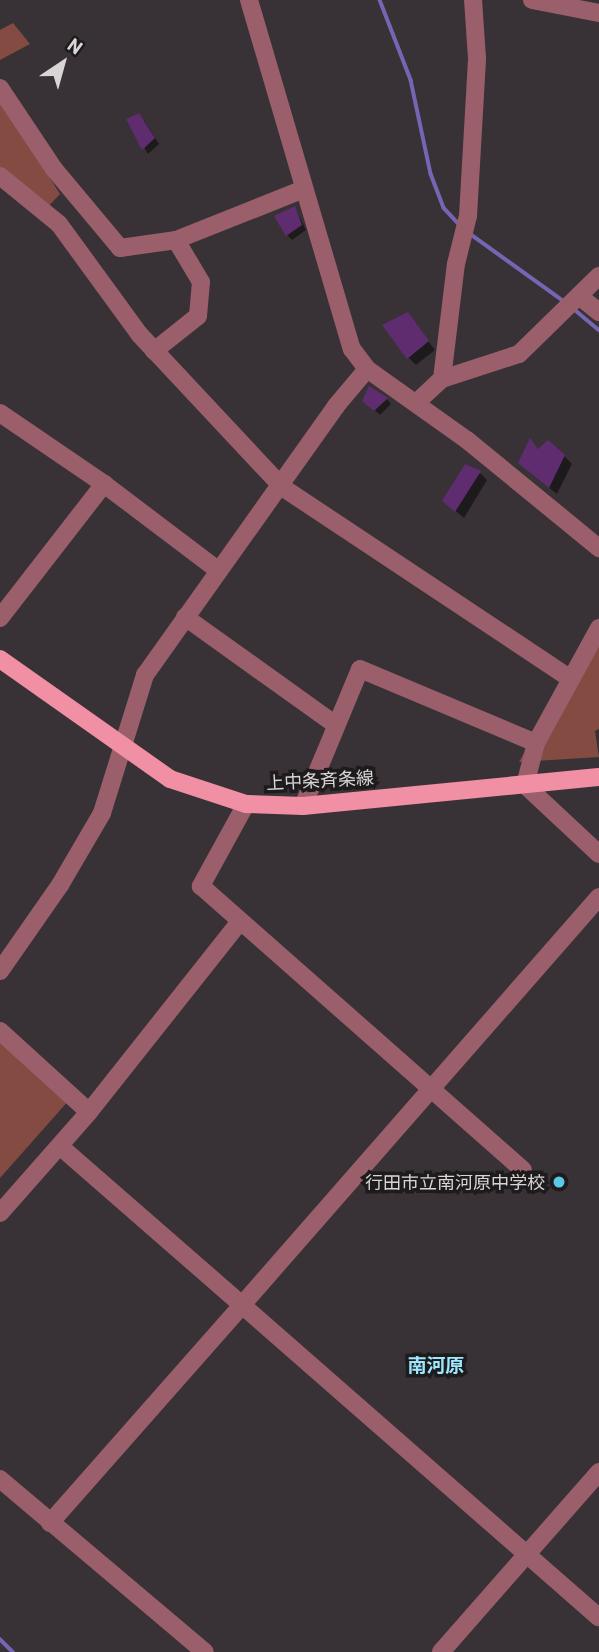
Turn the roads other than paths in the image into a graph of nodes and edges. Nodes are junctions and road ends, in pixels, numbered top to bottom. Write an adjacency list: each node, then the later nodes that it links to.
1 (249, 0): 7 (street)
2 (473, 0): 16 (street)
3 (532, 0): 4 (street)
4 (599, 13)
5 (0, 88): 8 (street)
6 (0, 176): 9 (street)
7 (304, 189): 10 (street); 15 (street)
8 (83, 203): 9 (street); 10 (street)
9 (59, 224): 14 (street)
10 (176, 240): 14 (street)
11 (599, 276): 12 (street)
12 (579, 296): 13 (street); 16 (street)
13 (599, 312)
14 (153, 351): 20 (street)
15 (367, 369): 17 (street); 20 (street)
16 (442, 379): 17 (street)
17 (416, 402): 21 (street)
18 (0, 413): 19 (street)
19 (104, 484): 22 (street); 24 (street)
20 (282, 487): 22 (street); 27 (street)
21 (599, 548)
22 (219, 571): 23 (street)
23 (185, 617): 28 (street); 30 (street)
24 (0, 618)
25 (599, 628): 27 (street)
26 (0, 659): 30 (main road, 上中条斉条線)
27 (569, 678): 29 (street)
28 (336, 725): 29 (street); 34 (street)
29 (536, 743): 32 (street)
30 (125, 748): 33 (main road, 上中条斉条線); 38 (street)
31 (599, 777): 32 (main road, 上中条斉条線)
32 (525, 785): 34 (main road, 上中条斉条線); 35 (street)
33 (246, 804): 34 (main road, 上中条斉条線); 37 (street)
34 (303, 806)
35 (599, 854)
36 (599, 897): 40 (street)
37 (239, 923): 40 (street); 41 (street)
38 (0, 971)
39 (0, 1031): 41 (street)
40 (433, 1089): 43 (street); 45 (street)
41 (89, 1112): 42 (street)
42 (60, 1146): 44 (street); 45 (street)
43 (523, 1170)
44 (0, 1213)
45 (242, 1306): 48 (street); 49 (street)
46 (599, 1472): 49 (street)
47 (0, 1479): 48 (street)
48 (50, 1523): 51 (street)
49 (526, 1553): 50 (street); 52 (street)
50 (599, 1617)
51 (205, 1652)
52 (441, 1652)

